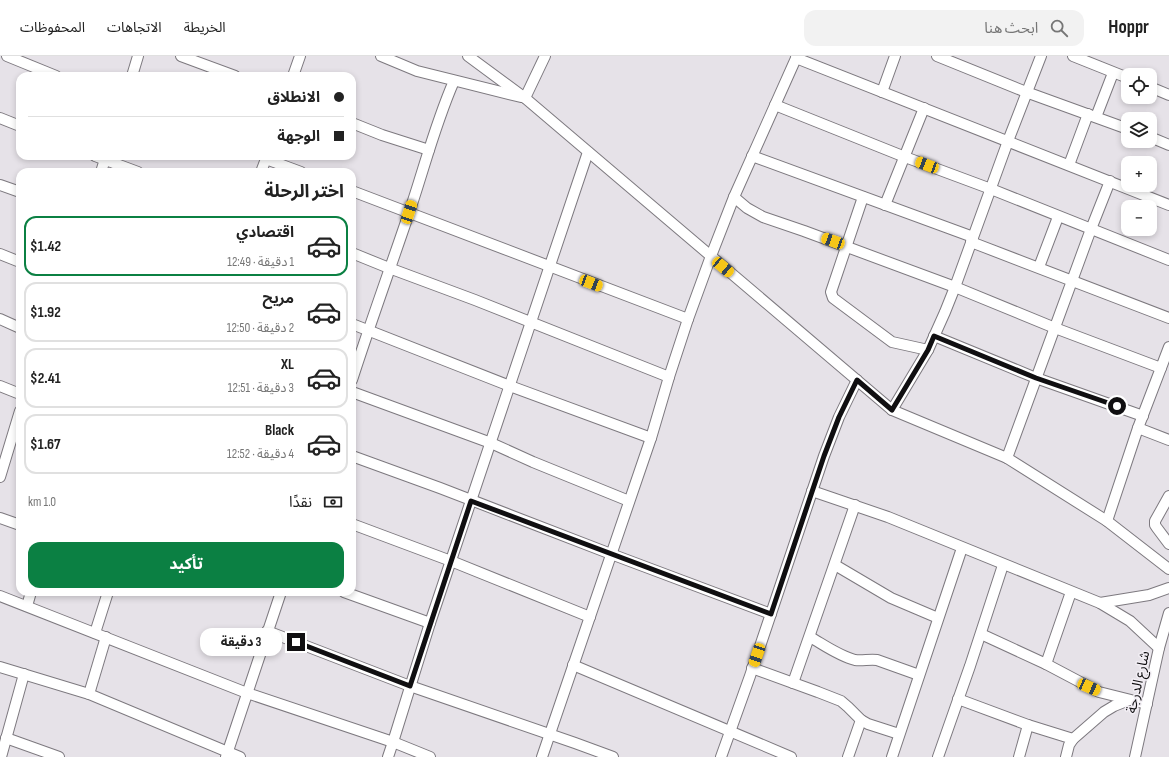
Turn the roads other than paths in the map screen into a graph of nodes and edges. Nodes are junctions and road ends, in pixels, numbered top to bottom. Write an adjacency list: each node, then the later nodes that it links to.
1 (7, 56): 14 (street)
2 (138, 56): 15 (street)
3 (181, 56): 16 (street)
4 (300, 56): 17 (street)
5 (381, 56): 13 (street)
6 (468, 56): 25 (street)
7 (546, 56): 25 (street)
8 (896, 56): 22 (street)
9 (937, 56): 23 (street)
10 (1041, 56): 23 (street)
11 (1073, 56): 18 (street)
12 (797, 57): 22 (street); 26 (street)
13 (402, 60): 20 (street)
14 (46, 72)
15 (133, 72)
16 (224, 72)
17 (294, 72)
18 (1113, 72): 19 (street); 28 (street)
19 (1121, 75)
20 (454, 81): 25 (street); 36 (street)
21 (1157, 90): 24 (street)
22 (882, 92): 27 (street)
23 (1026, 92): 28 (street); 34 (street)
24 (1169, 95)
25 (525, 98): 37 (street)
26 (775, 105): 38 (street); 39 (street)
27 (924, 108): 34 (street); 39 (street)
28 (1092, 116): 32 (street); 42 (street)
29 (0, 118): 30 (street)
30 (16, 124)
31 (356, 125): 36 (street)
32 (1121, 126)
33 (1157, 140): 35 (street)
34 (1008, 141): 42 (street); 47 (street)
35 (1169, 145)
36 (429, 150): 54 (street)
37 (588, 152): 61 (street); 64 (street)
38 (752, 156): 50 (street); 51 (street)
39 (905, 157): 47 (street); 52 (street)
40 (110, 160): 43 (street)
41 (273, 160): 44 (street)
42 (1069, 165): 45 (street)
43 (129, 168)
44 (292, 168)
45 (1110, 181): 53 (street); 56 (street)
46 (0, 184): 48 (street)
47 (991, 189): 55 (street); 57 (street)
48 (16, 190)
49 (356, 192): 54 (street)
50 (734, 197): 58 (street); 61 (street)
51 (863, 197): 52 (street); 58 (street)
52 (885, 205): 57 (street)
53 (1169, 205)
54 (409, 212): 64 (street); 66 (street)
55 (1058, 216): 56 (street); 65 (street)
56 (1091, 229): 63 (street); 67 (street)
57 (972, 239): 65 (street); 68 (street)
58 (847, 247): 68 (street); 79 (street)
59 (0, 254): 62 (street)
60 (356, 255): 66 (street)
61 (711, 256): 71 (street); 84 (street)
62 (16, 260)
63 (1169, 260)
64 (550, 267): 71 (street); 72 (street)
65 (1039, 267): 67 (street)
66 (389, 268): 72 (street); 76 (street)
67 (1073, 281): 69 (street); 75 (street)
68 (955, 287): 75 (street); 77 (street)
69 (1169, 318)
70 (0, 319): 73 (street)
71 (688, 320): 82 (street)
72 (531, 323): 82 (street); 86 (street)
73 (16, 326)
74 (356, 326): 76 (street)
75 (1055, 328): 81 (street); 83 (street)
76 (368, 330): 80 (street); 86 (street)
77 (934, 336): 79 (street); 83 (street)
78 (1169, 347): 81 (street)
79 (928, 350): 89 (street)
80 (356, 368)
81 (1161, 368): 90 (street)
82 (669, 377): 93 (street)
83 (1036, 378): 90 (street); 97 (street)
84 (857, 380): 89 (street); 100 (street)
85 (0, 386): 87 (street)
86 (510, 386): 93 (street); 95 (street)
87 (16, 392)
88 (356, 393): 95 (street)
89 (892, 410): 97 (street)
90 (1143, 416): 92 (street)
91 (16, 422): 98 (street)
92 (1138, 428): 94 (street); 106 (street)
93 (651, 438): 103 (street)
94 (1169, 440)
95 (491, 443): 102 (street); 103 (street)
96 (356, 457): 102 (street)
97 (1007, 458): 106 (street)
98 (2, 460): 99 (street)
99 (0, 477)
100 (812, 491): 104 (street); 126 (street)
101 (1169, 496): 109 (street)
102 (471, 501): 111 (street); 112 (street)
103 (630, 501): 111 (street)
104 (856, 505): 110 (street); 114 (street)
105 (0, 518): 107 (street)
106 (1107, 522): 115 (street)
107 (16, 524)
108 (356, 525): 112 (street)
109 (1169, 544)
110 (962, 548): 113 (street); 128 (street)
111 (611, 554): 126 (street); 127 (street)
112 (451, 561): 127 (street); 129 (street)
113 (1003, 564): 117 (street); 132 (street)
114 (835, 565): 128 (street); 134 (street)
115 (1169, 569)
116 (1169, 588): 123 (street)
117 (1071, 592): 123 (street); 136 (street)
118 (0, 596): 124 (street)
119 (30, 596): 124 (street)
120 (107, 596): 131 (street)
121 (279, 596): 130 (street)
122 (355, 596): 129 (street)
123 (1100, 603): 135 (street)
124 (27, 606): 131 (street)
125 (1169, 613): 135 (street, شارع الدرجة)
126 (771, 614): 139 (street)
127 (590, 616): 137 (street)
128 (938, 618): 141 (street)
129 (430, 623): 143 (street)
130 (267, 631): 143 (street); 144 (street)
131 (95, 633): 133 (street)
132 (981, 634): 136 (street); 146 (street)
133 (106, 637): 144 (street); 145 (street)
134 (810, 637): 141 (street); 142 (street)
135 (1159, 648): 148 (street, شارع الدرجة)
136 (1046, 664): 147 (street)
137 (573, 665): 151 (street); 152 (street)
138 (0, 668): 140 (street)
139 (752, 668): 142 (street); 151 (street)
140 (24, 674): 145 (street); 154 (street)
141 (919, 675): 153 (street)
142 (793, 683): 149 (street)
143 (410, 686): 152 (street); 156 (street)
144 (247, 693): 156 (street); 158 (street)
145 (89, 694): 158 (street)
146 (958, 699): 150 (street); 170 (street)
147 (1130, 700): 148 (street); 155 (street)
148 (1147, 704): 173 (street, شارع الدرجة)
149 (861, 720): 153 (street); 168 (street)
150 (1028, 725): 155 (street); 171 (street)
151 (730, 730): 166 (street); 167 (street)
152 (550, 734): 157 (street); 164 (street)
153 (899, 734): 169 (street)
154 (6, 738): 159 (street); 160 (street)
155 (1073, 739): 172 (street)
156 (393, 742): 162 (street); 163 (street)
157 (599, 754): 165 (street)
158 (227, 755): 161 (street)
159 (1, 757)
160 (60, 757)
161 (240, 757)
162 (388, 757)
163 (430, 757)
164 (542, 757)
165 (613, 757)
166 (720, 757)
167 (791, 757)
168 (848, 757)
169 (892, 757)
170 (938, 757)
171 (1019, 757)
172 (1066, 757)
173 (1135, 757)

